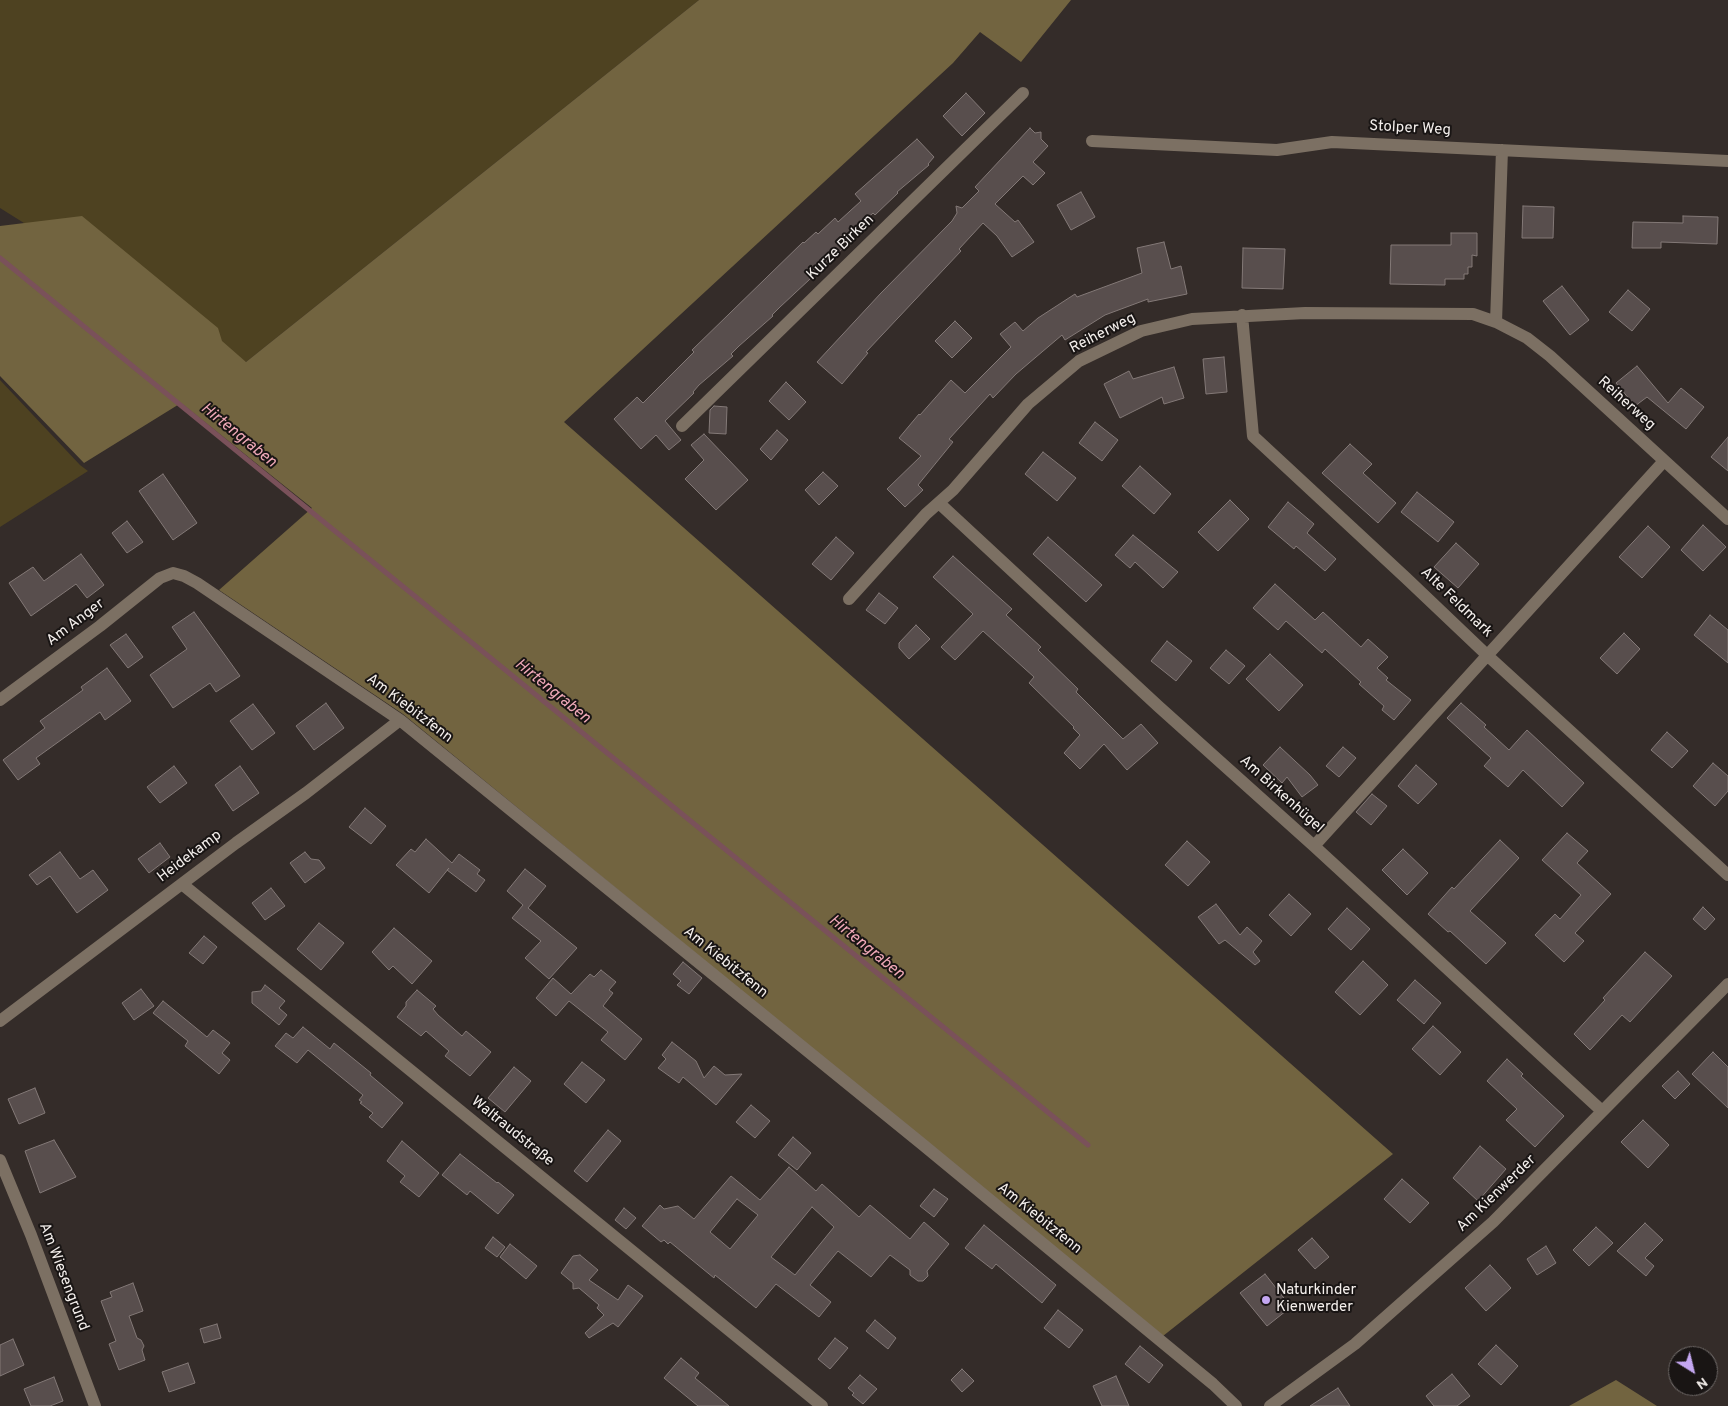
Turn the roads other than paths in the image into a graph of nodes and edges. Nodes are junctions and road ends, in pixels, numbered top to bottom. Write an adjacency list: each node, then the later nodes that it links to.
1 (1023, 93): 7 (street, Kurze Birken)
2 (1092, 141): 3 (street, Stolper Weg)
3 (1502, 150): 4 (street, Stolper Weg); 6 (street)
4 (1728, 161)
5 (1242, 315): 6 (street, Reiherweg); 9 (street, Reiherweg); 13 (street, Alte Feldmark)
6 (1496, 322): 8 (street, Reiherweg)
7 (682, 426)
8 (1664, 461): 10 (street, Reiherweg); 13 (street)
9 (939, 503): 12 (street, Reiherweg); 16 (street, Am Birkenhügel)
10 (1728, 519)
11 (173, 573): 14 (street, Am Anger); 15 (street, Am Kiebitzfenn)
12 (849, 598)
13 (1488, 656): 16 (street); 17 (street, Alte Feldmark)
14 (0, 700)
15 (400, 720): 18 (street, Heidekamp); 25 (street, Am Kiebitzfenn)
16 (1314, 846): 21 (street, Am Birkenhügel)
17 (1728, 875)
18 (182, 884): 20 (street, Heidekamp); 24 (street, Waltraudstraße)
19 (1728, 984): 21 (street, Am Kienwerder)
20 (0, 1021)
21 (1602, 1112): 26 (street, Am Kienwerder)
22 (0, 1160): 23 (street, Am Wiesengrund)
23 (95, 1406)
24 (822, 1406)
25 (1236, 1406)
26 (1270, 1406)

